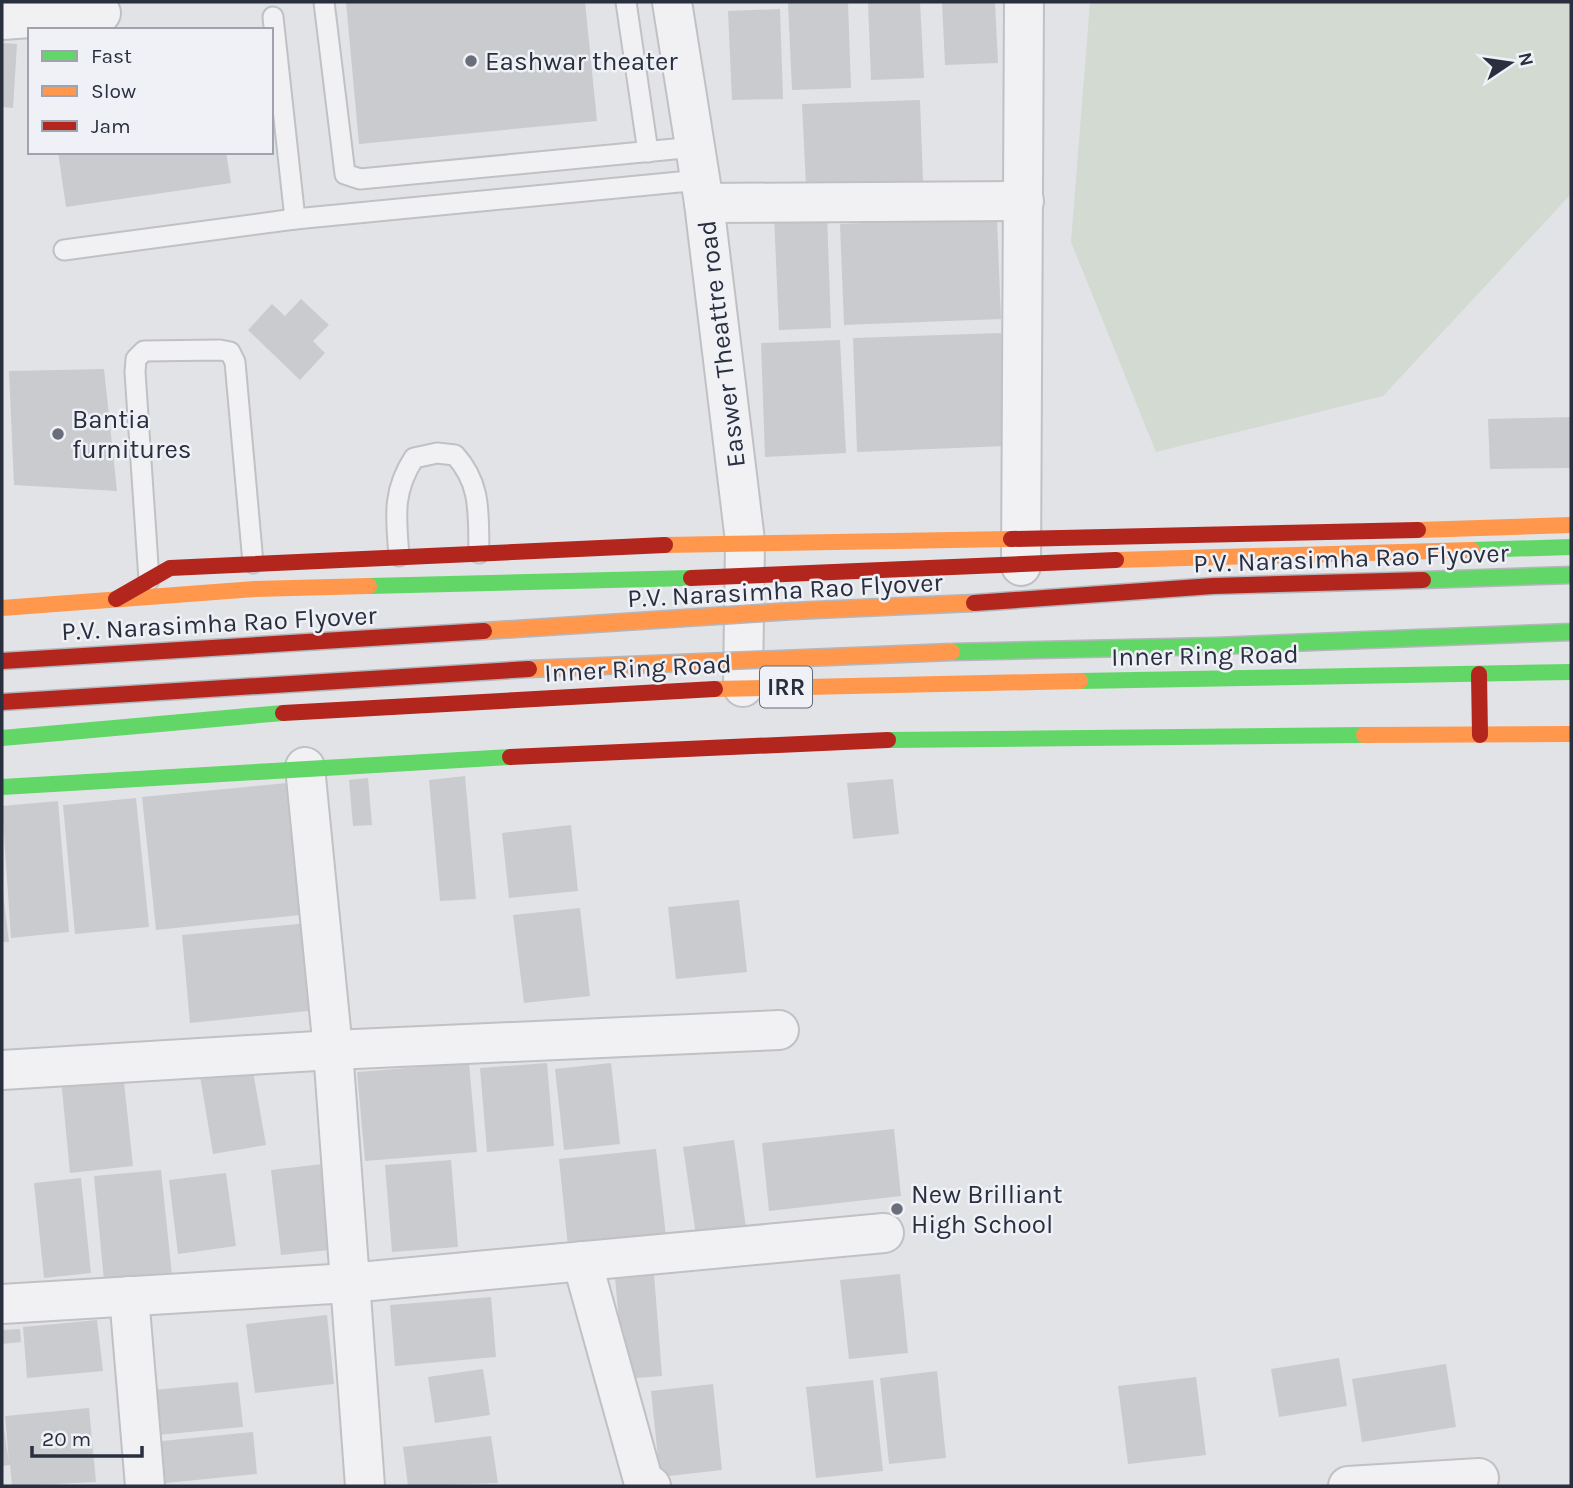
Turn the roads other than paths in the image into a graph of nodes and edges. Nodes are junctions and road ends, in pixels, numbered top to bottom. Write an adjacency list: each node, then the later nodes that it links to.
1 (324, 2): 8 (lane)
2 (626, 2): 8 (lane)
3 (672, 2): 9 (street, Easwer Theattre road)
4 (1024, 2): 10 (street)
5 (101, 13): 7 (street)
6 (273, 18): 11 (lane)
7 (2, 20)
8 (648, 152): 9 (lane)
9 (700, 177): 10 (street); 11 (lane); 18 (street, Easwer Theattre road)
10 (1024, 201): 16 (street)
11 (295, 219): 12 (lane)
12 (64, 250)
13 (1571, 525): 16 (main road)
14 (1571, 547): 16 (main road)
15 (480, 553): 17 (main road); 17 (lane); 18 (main road)
16 (1021, 553): 18 (main road); 18 (main road)
17 (399, 556): 19 (main road)
18 (745, 559): 22 (main road); 28 (street, Easwer Theattre road)
19 (253, 563): 21 (main road); 21 (lane)
20 (1571, 575): 25 (main road, P.V. Narasimha Rao Flyover, bridge)
21 (149, 580): 22 (main road)
22 (116, 599): 23 (main road)
23 (2, 608)
24 (1571, 632): 29 (main road, bridge)
25 (2, 661)
26 (1571, 672): 27 (main road, Inner Ring Road / IRR)
27 (1479, 674): 28 (main road, Inner Ring Road / IRR); 31 (main road)
28 (743, 687): 32 (main road, Inner Ring Road / IRR)
29 (2, 702)
30 (1571, 734): 31 (main road)
31 (1480, 735): 33 (main road)
32 (2, 738)
33 (305, 767): 34 (main road); 36 (street)
34 (2, 787)
35 (779, 1030): 36 (street)
36 (333, 1050): 37 (street); 40 (street)
37 (2, 1070)
38 (884, 1233): 39 (street)
39 (582, 1261): 40 (street); 46 (street)
40 (349, 1283): 41 (street); 45 (street)
41 (129, 1296): 42 (street); 44 (street)
42 (2, 1304)
43 (1479, 1478): 47 (street)
44 (145, 1486)
45 (365, 1486)
46 (651, 1486)
47 (1349, 1486)

